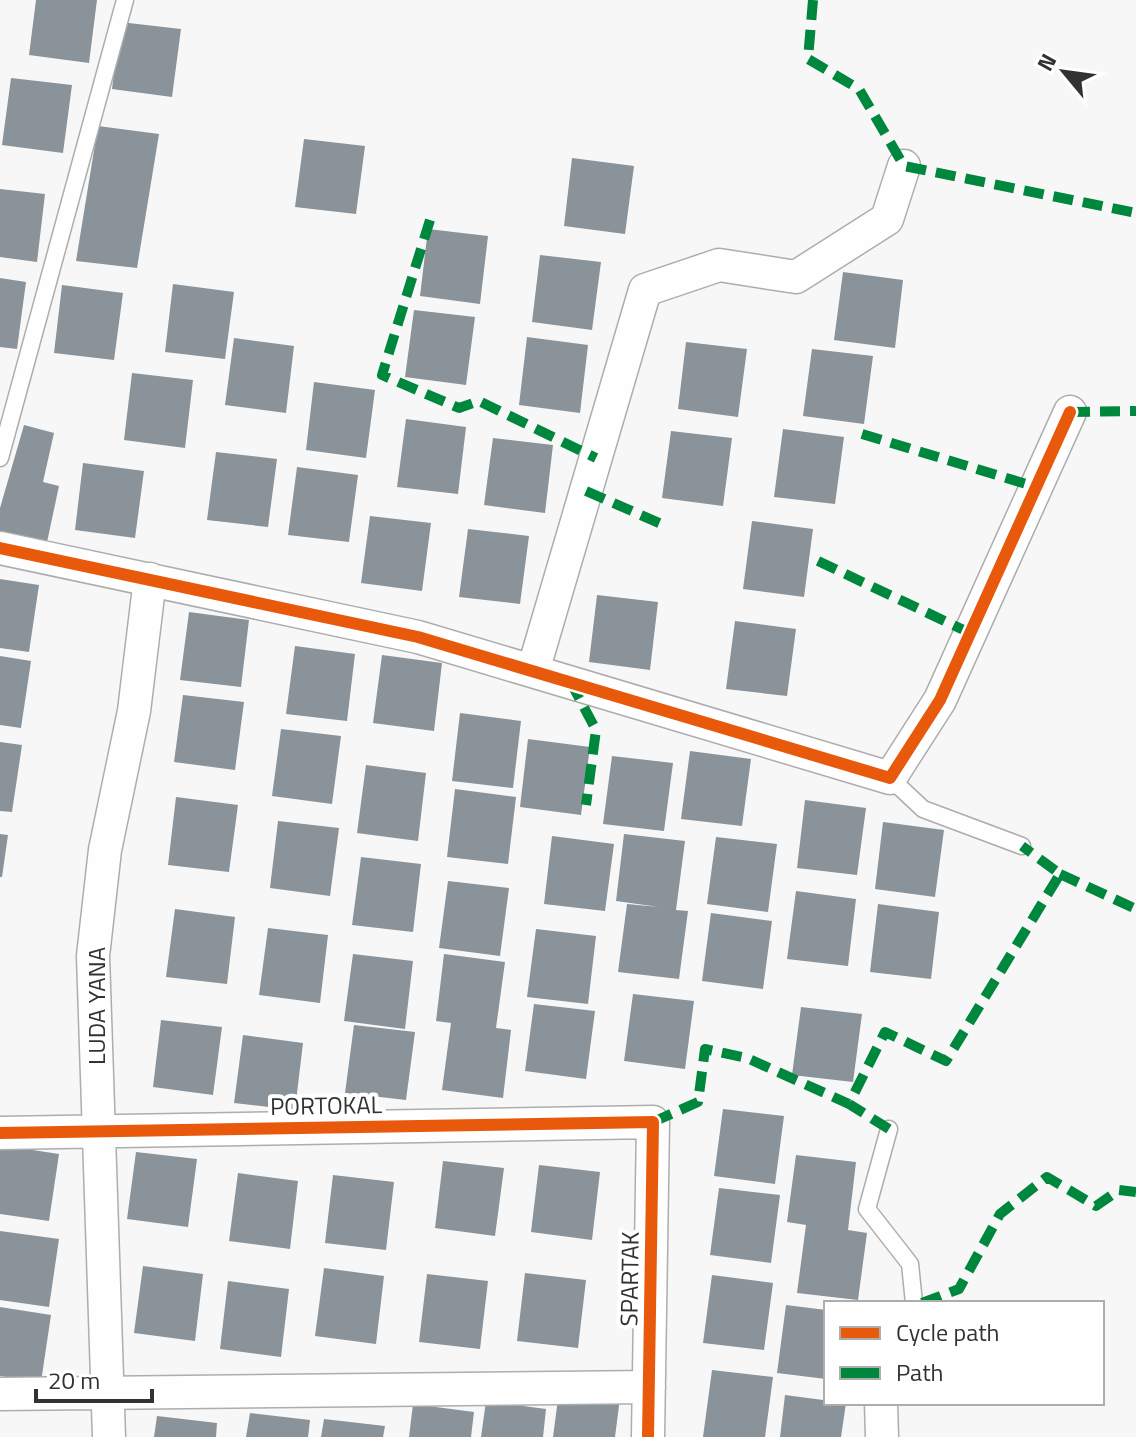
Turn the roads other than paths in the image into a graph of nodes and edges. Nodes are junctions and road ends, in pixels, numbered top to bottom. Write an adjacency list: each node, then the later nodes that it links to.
1 (125, 0): 4 (lane)
2 (904, 166): 7 (street)
3 (1070, 412): 8 (street)
4 (0, 458)
5 (0, 548): 6 (street)
6 (150, 579): 7 (street); 12 (street, LUDA YANA)
7 (533, 671): 8 (street)
8 (890, 778): 9 (lane)
9 (1022, 846)
10 (653, 1122): 12 (street, PORTOKAL); 15 (street, SPARTAK)
11 (889, 1129): 14 (lane)
12 (97, 1130): 13 (street, PORTOKAL); 16 (street, LUDA YANA)
13 (0, 1133)
14 (914, 1301)
15 (649, 1387): 16 (street); 20 (street, SPARTAK)
16 (108, 1393): 17 (street); 19 (street, LUDA YANA)
17 (0, 1394)
18 (881, 1405): 21 (street)
19 (109, 1437)
20 (648, 1437)
21 (882, 1437)

